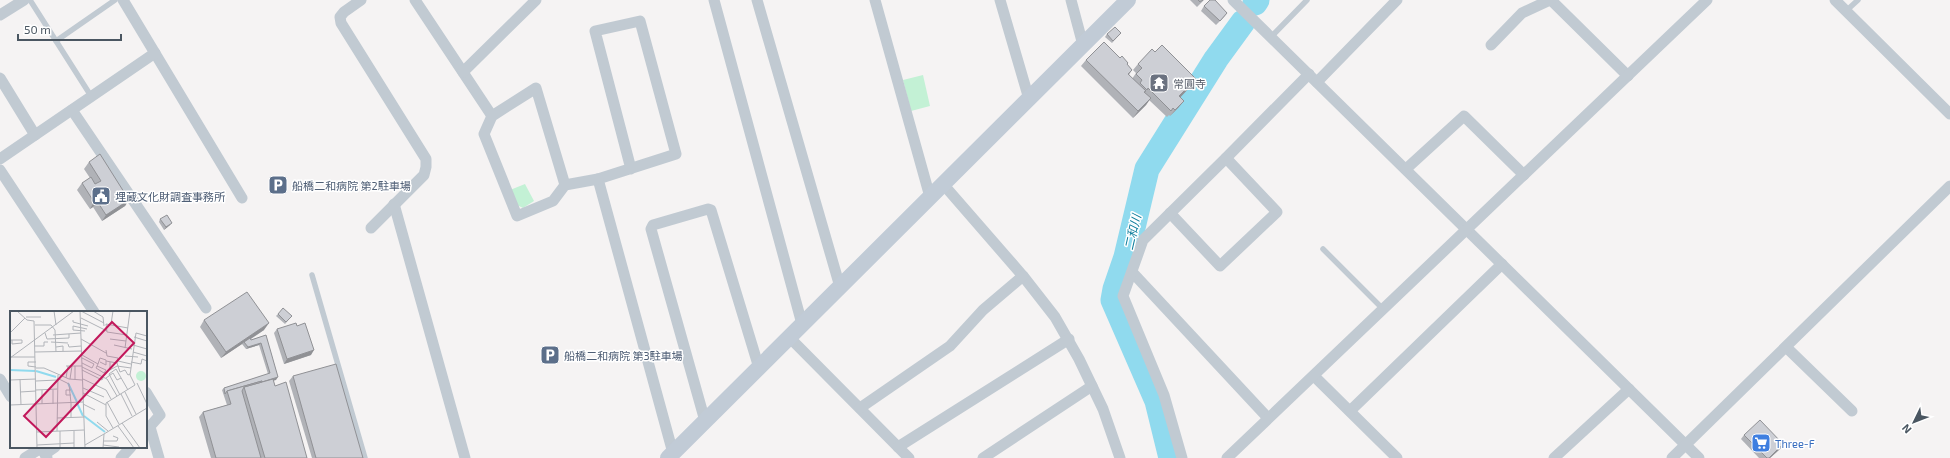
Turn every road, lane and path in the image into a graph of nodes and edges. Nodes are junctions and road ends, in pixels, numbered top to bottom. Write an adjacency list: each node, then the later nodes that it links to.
1 (24, 0): 22 (street)
2 (30, 0): 24 (lane)
3 (115, 0): 24 (lane)
4 (123, 0): 27 (street)
5 (361, 0): 51 (street)
6 (415, 0): 28 (street)
7 (536, 0): 28 (street)
8 (714, 0): 64 (street)
9 (757, 0): 60 (street)
10 (875, 0): 49 (street)
11 (1000, 0): 34 (street)
12 (1071, 0): 26 (street)
13 (1128, 0): 26 (street)
14 (1233, 0): 23 (street)
15 (1307, 0): 23 (lane)
16 (1397, 0): 32 (street)
17 (1550, 0): 25 (street); 30 (street)
18 (1707, 0): 30 (street)
19 (1835, 0): 21 (street)
20 (1858, 0): 21 (lane)
21 (1846, 11): 36 (street)
22 (0, 15)
23 (1271, 37): 29 (street)
24 (56, 41): 33 (lane)
25 (1491, 44)
26 (1083, 45): 34 (street)
27 (155, 53): 33 (street); 50 (street)
28 (463, 72): 37 (street)
29 (1309, 74): 32 (street); 39 (street)
30 (1628, 76): 44 (street)
31 (0, 78): 38 (street)
32 (1317, 82): 42 (street)
33 (91, 96): 35 (street)
34 (1029, 99): 46 (street)
35 (72, 110): 38 (street); 61 (street)
36 (1950, 114)
37 (492, 116): 47 (street); 47 (street)
38 (35, 135): 40 (street)
39 (1226, 158): 52 (street); 52 (street)
40 (0, 159)
41 (631, 169): 41 (street); 45 (street)
42 (1406, 169): 44 (street); 54 (street)
43 (0, 170): 63 (street)
44 (1524, 175): 54 (street)
45 (598, 179): 47 (street); 86 (street)
46 (943, 184): 49 (street); 59 (street)
47 (566, 186)
48 (1950, 186): 67 (street)
49 (930, 197): 60 (street)
50 (242, 198)
51 (394, 204): 53 (street); 91 (street)
52 (1170, 213): 57 (street)
53 (371, 228)
54 (1467, 229): 56 (street); 62 (street)
55 (1323, 248): 62 (lane)
56 (1502, 264): 72 (street); 76 (street)
57 (1132, 272): 78 (street); 95 (street)
58 (312, 275): 90 (lane)
59 (1023, 276): 66 (street); 75 (street)
60 (840, 287): 64 (street)
61 (206, 308)
62 (1383, 310): 69 (street)
63 (93, 311)
64 (802, 324): 65 (street)
65 (789, 337): 68 (street); 75 (street)
66 (1069, 339): 71 (street); 82 (street)
67 (1786, 347): 77 (street); 81 (street)
68 (759, 368): 79 (street); 79 (street)
69 (1314, 376): 76 (street); 78 (street)
70 (5, 383): 74 (street)
71 (1092, 386): 93 (street); 94 (street)
72 (1629, 389): 81 (street); 98 (street)
73 (147, 394): 80 (street)
74 (10, 395)
75 (860, 408): 82 (street)
76 (1350, 411): 97 (street)
77 (1852, 412)
78 (1268, 418): 96 (street)
79 (705, 421): 86 (street)
80 (148, 429): 89 (street)
81 (1686, 445): 99 (street); 100 (street)
82 (898, 447): 92 (street)
83 (53, 448): 85 (street)
84 (130, 448): 88 (street)
85 (43, 452): 87 (street)
86 (671, 456)
87 (25, 458)
88 (121, 458)
89 (159, 458)
90 (365, 458)
91 (465, 458)
92 (909, 458)
93 (983, 458)
94 (1120, 458)
95 (1182, 458)
96 (1226, 458)
97 (1396, 458)
98 (1554, 458)
99 (1672, 458)
100 (1699, 458)

